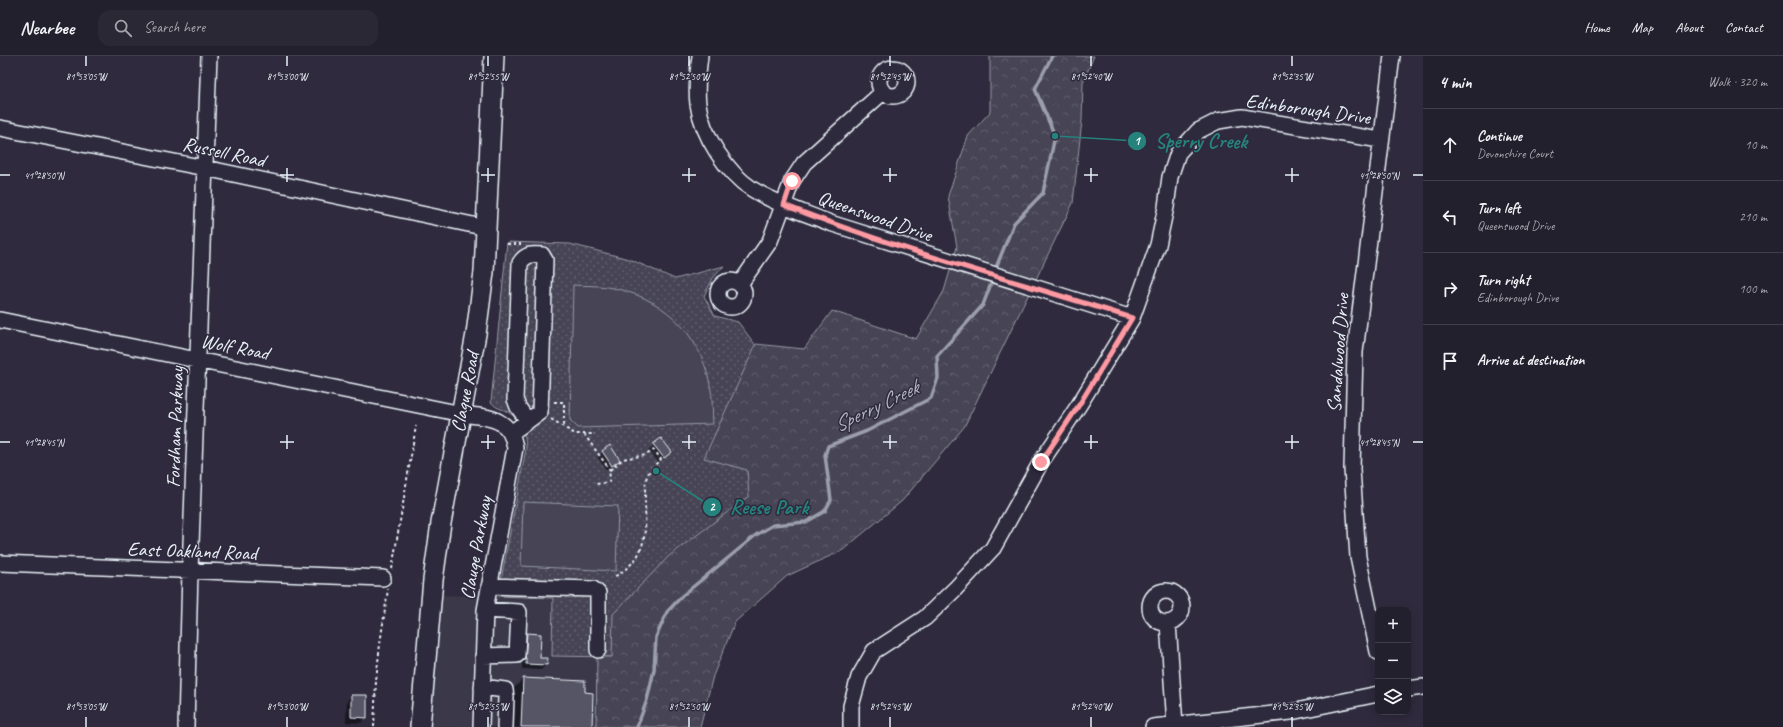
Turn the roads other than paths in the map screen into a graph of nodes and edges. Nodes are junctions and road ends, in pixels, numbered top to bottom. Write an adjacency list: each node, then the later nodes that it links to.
1 (209, 56): 8 (street, Fordham Parkway)
2 (494, 56): 10 (main road, Clague Road)
3 (700, 56): 9 (street, Queenswood Drive)
4 (1392, 56): 7 (street, Sandalwood Drive)
5 (883, 92): 9 (street)
6 (0, 128): 8 (street, Russell Road)
7 (1380, 140): 12 (street, Edinborough Drive); 24 (street, Sandalwood Drive)
8 (205, 168): 10 (street, Russell Road); 14 (street, Fordham Parkway)
9 (784, 205): 11 (street); 12 (street, Queenswood Drive)
10 (486, 228): 15 (main road, Clague Road)
11 (740, 284)
12 (1132, 318): 36 (street, Edinborough Drive)
13 (0, 320): 14 (street, Wolf Road)
14 (198, 360): 15 (street, Wolf Road); 19 (street, Fordham Parkway)
15 (462, 414): 17 (street); 31 (main road, Clague Road)
16 (528, 421): 16 (street); 17 (street)
17 (511, 433): 21 (street, Clauge Parkway)
18 (0, 563): 19 (street, East Oakland Road)
19 (190, 571): 20 (street, East Oakland Road); 34 (street, Fordham Parkway)
20 (382, 578)
21 (489, 586): 22 (street, Clauge Parkway); 25 (street)
22 (485, 610): 26 (street, Clauge Parkway); 26 (street)
23 (1168, 623): 32 (street)
24 (1376, 643)
25 (598, 650)
26 (483, 656): 27 (street, Clauge Parkway)
27 (482, 687): 33 (street, Clauge Parkway); 35 (street)
28 (1423, 687): 29 (street)
29 (1411, 689)
30 (1375, 695): 32 (street)
31 (420, 725)
32 (1175, 725): 37 (street)
33 (481, 726): 35 (street)
34 (186, 727)
35 (505, 727)
36 (851, 727)
37 (1153, 727)

